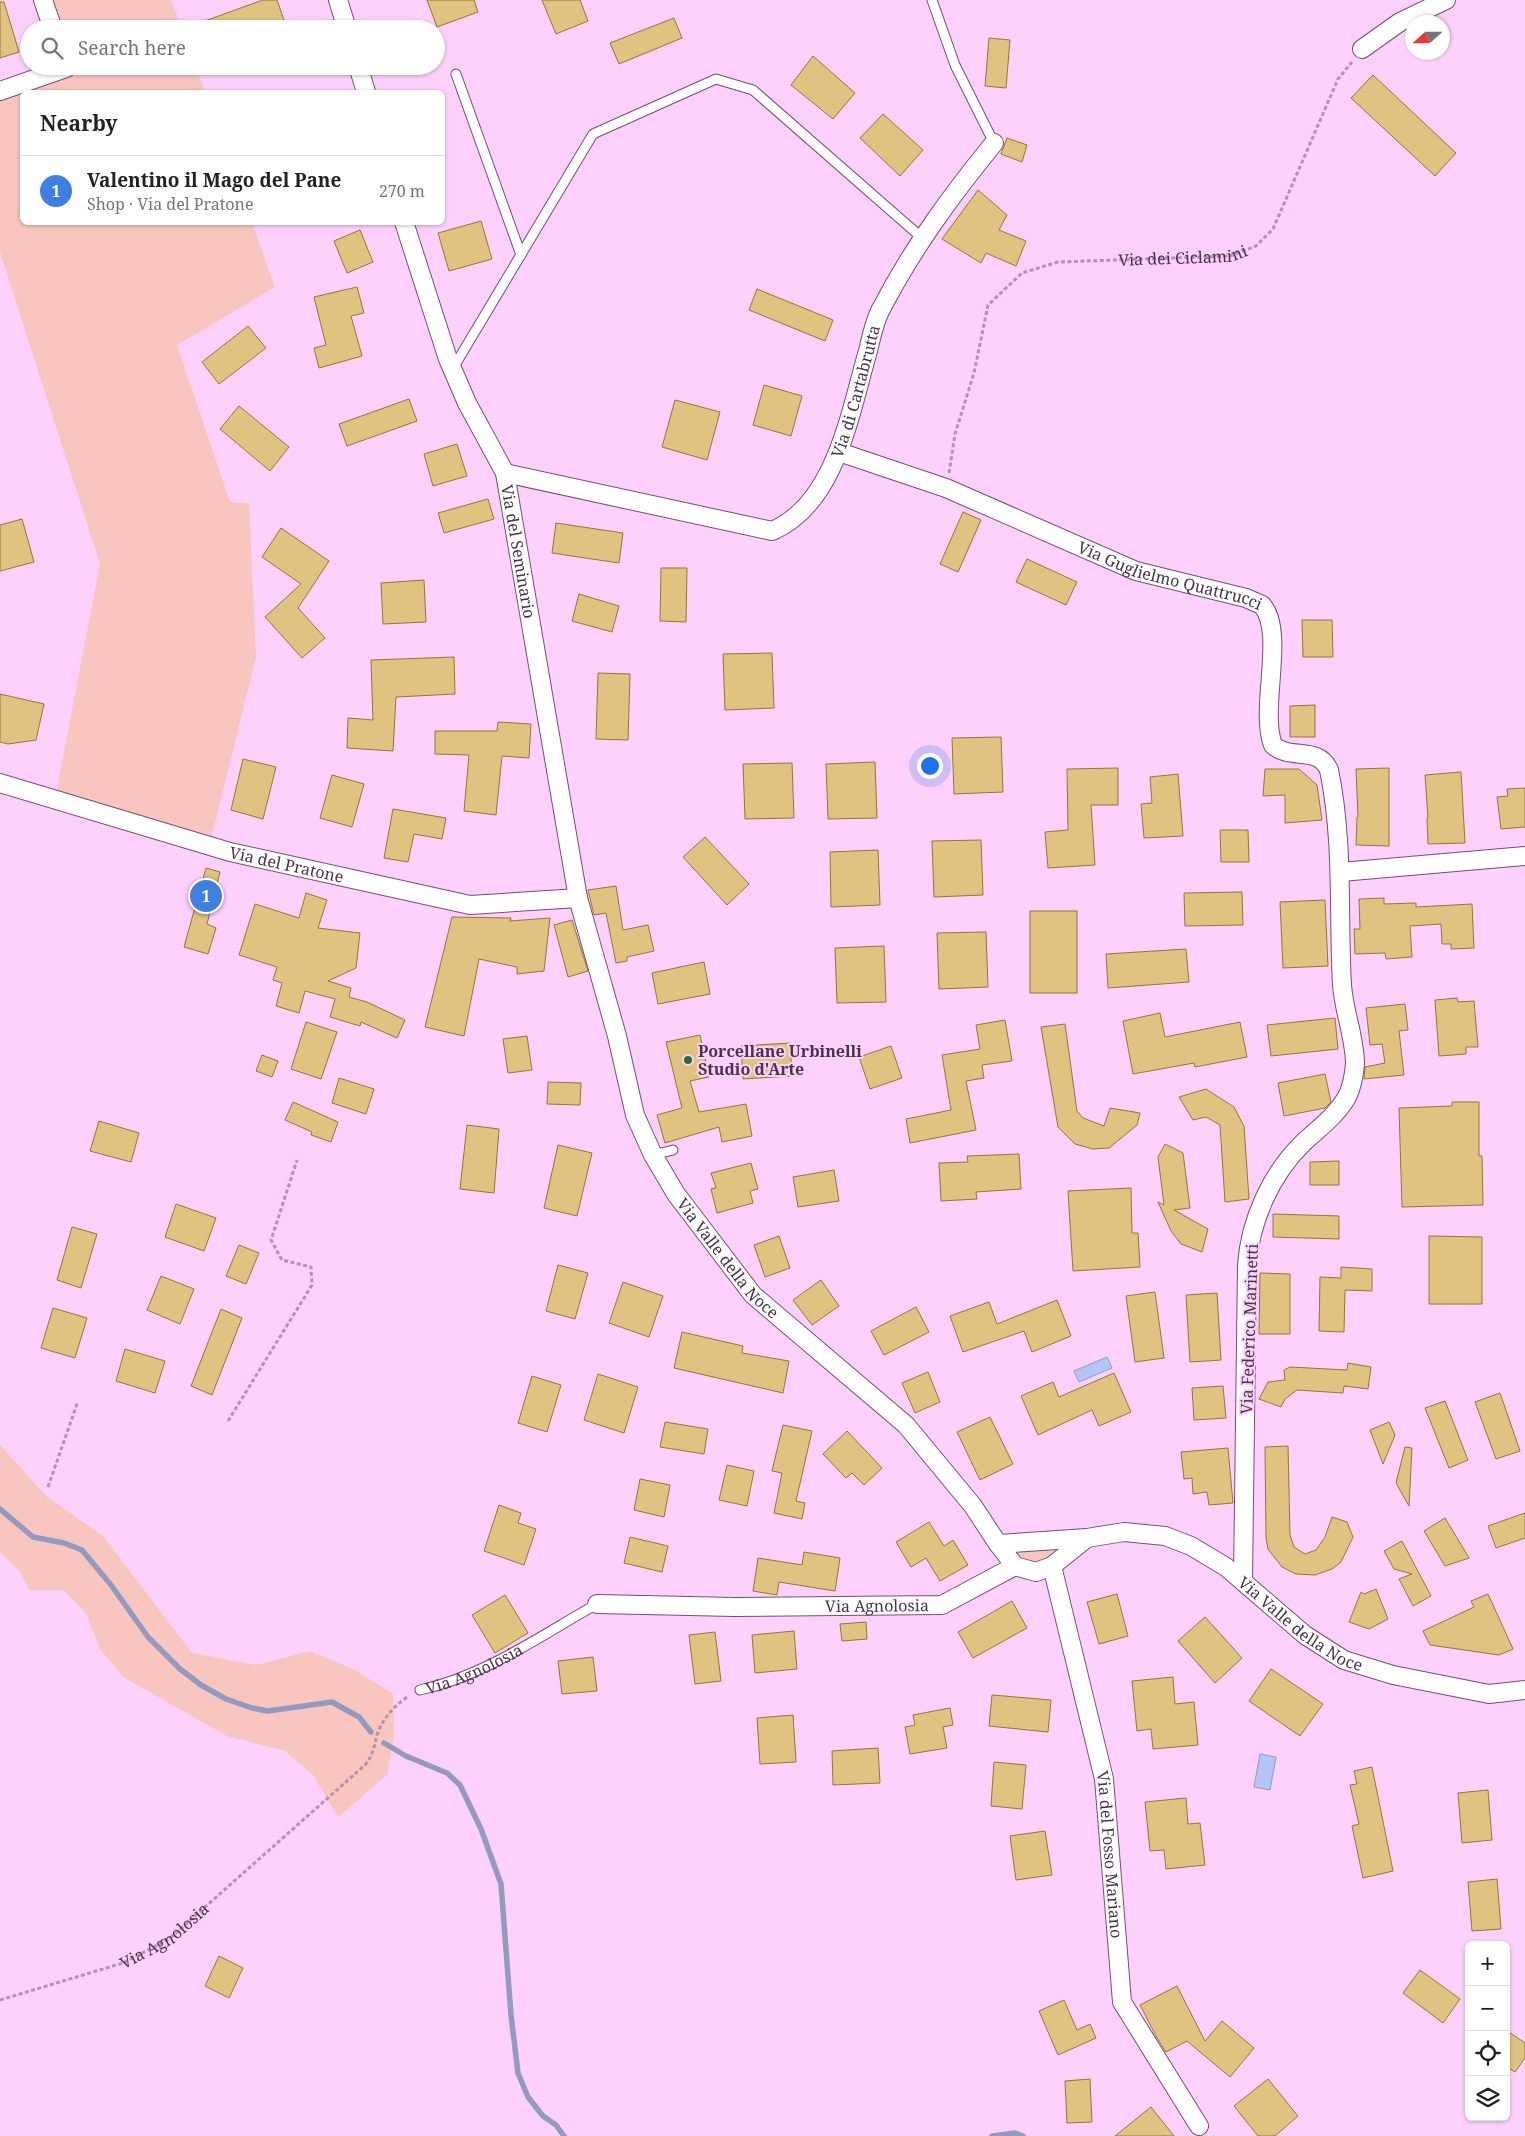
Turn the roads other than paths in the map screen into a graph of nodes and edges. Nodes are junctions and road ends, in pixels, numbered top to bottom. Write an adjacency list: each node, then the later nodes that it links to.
1 (43, 0): 5 (street)
2 (338, 0): 6 (street)
3 (932, 0): 13 (lane, Via di Cartabrutta)
4 (1446, 0): 7 (street)
5 (50, 20)
6 (344, 20)
7 (1362, 49)
8 (456, 74): 16 (lane)
9 (46, 75): 12 (street)
10 (361, 75): 11 (street)
11 (365, 90)
12 (0, 91)
13 (994, 143): 15 (street, Via di Cartabrutta)
14 (405, 225): 17 (street, Via del Seminario)
15 (921, 237): 16 (lane); 18 (street, Via di Cartabrutta)
16 (521, 255): 17 (lane)
17 (452, 370): 19 (street, Via del Seminario)
18 (838, 452): 19 (street, Via di Cartabrutta); 22 (street, Via Guglielmo Quattrucci)
19 (505, 473): 23 (street, Via del Seminario)
20 (0, 783): 23 (street, Via del Pratone)
21 (1525, 856): 22 (street)
22 (1341, 872): 30 (street, Via Federico Marinetti)
23 (578, 898): 25 (street, Via Valle della Noce)
24 (673, 1150): 25 (lane)
25 (653, 1156): 27 (street, Via Valle della Noce)
26 (1087, 1538): 27 (street, Via Valle della Noce); 29 (street); 30 (street, Via Valle della Noce)
27 (998, 1544): 28 (street, Via Valle della Noce)
28 (1015, 1566): 29 (street); 31 (street, Via Agnolosia)
29 (1052, 1566): 34 (street, Via del Fosso Mariano)
30 (1243, 1580): 33 (street, Via Valle della Noce)
31 (596, 1604): 32 (lane, Via Agnolosia)
32 (420, 1690)
33 (1525, 1690)
34 (1199, 2126)

